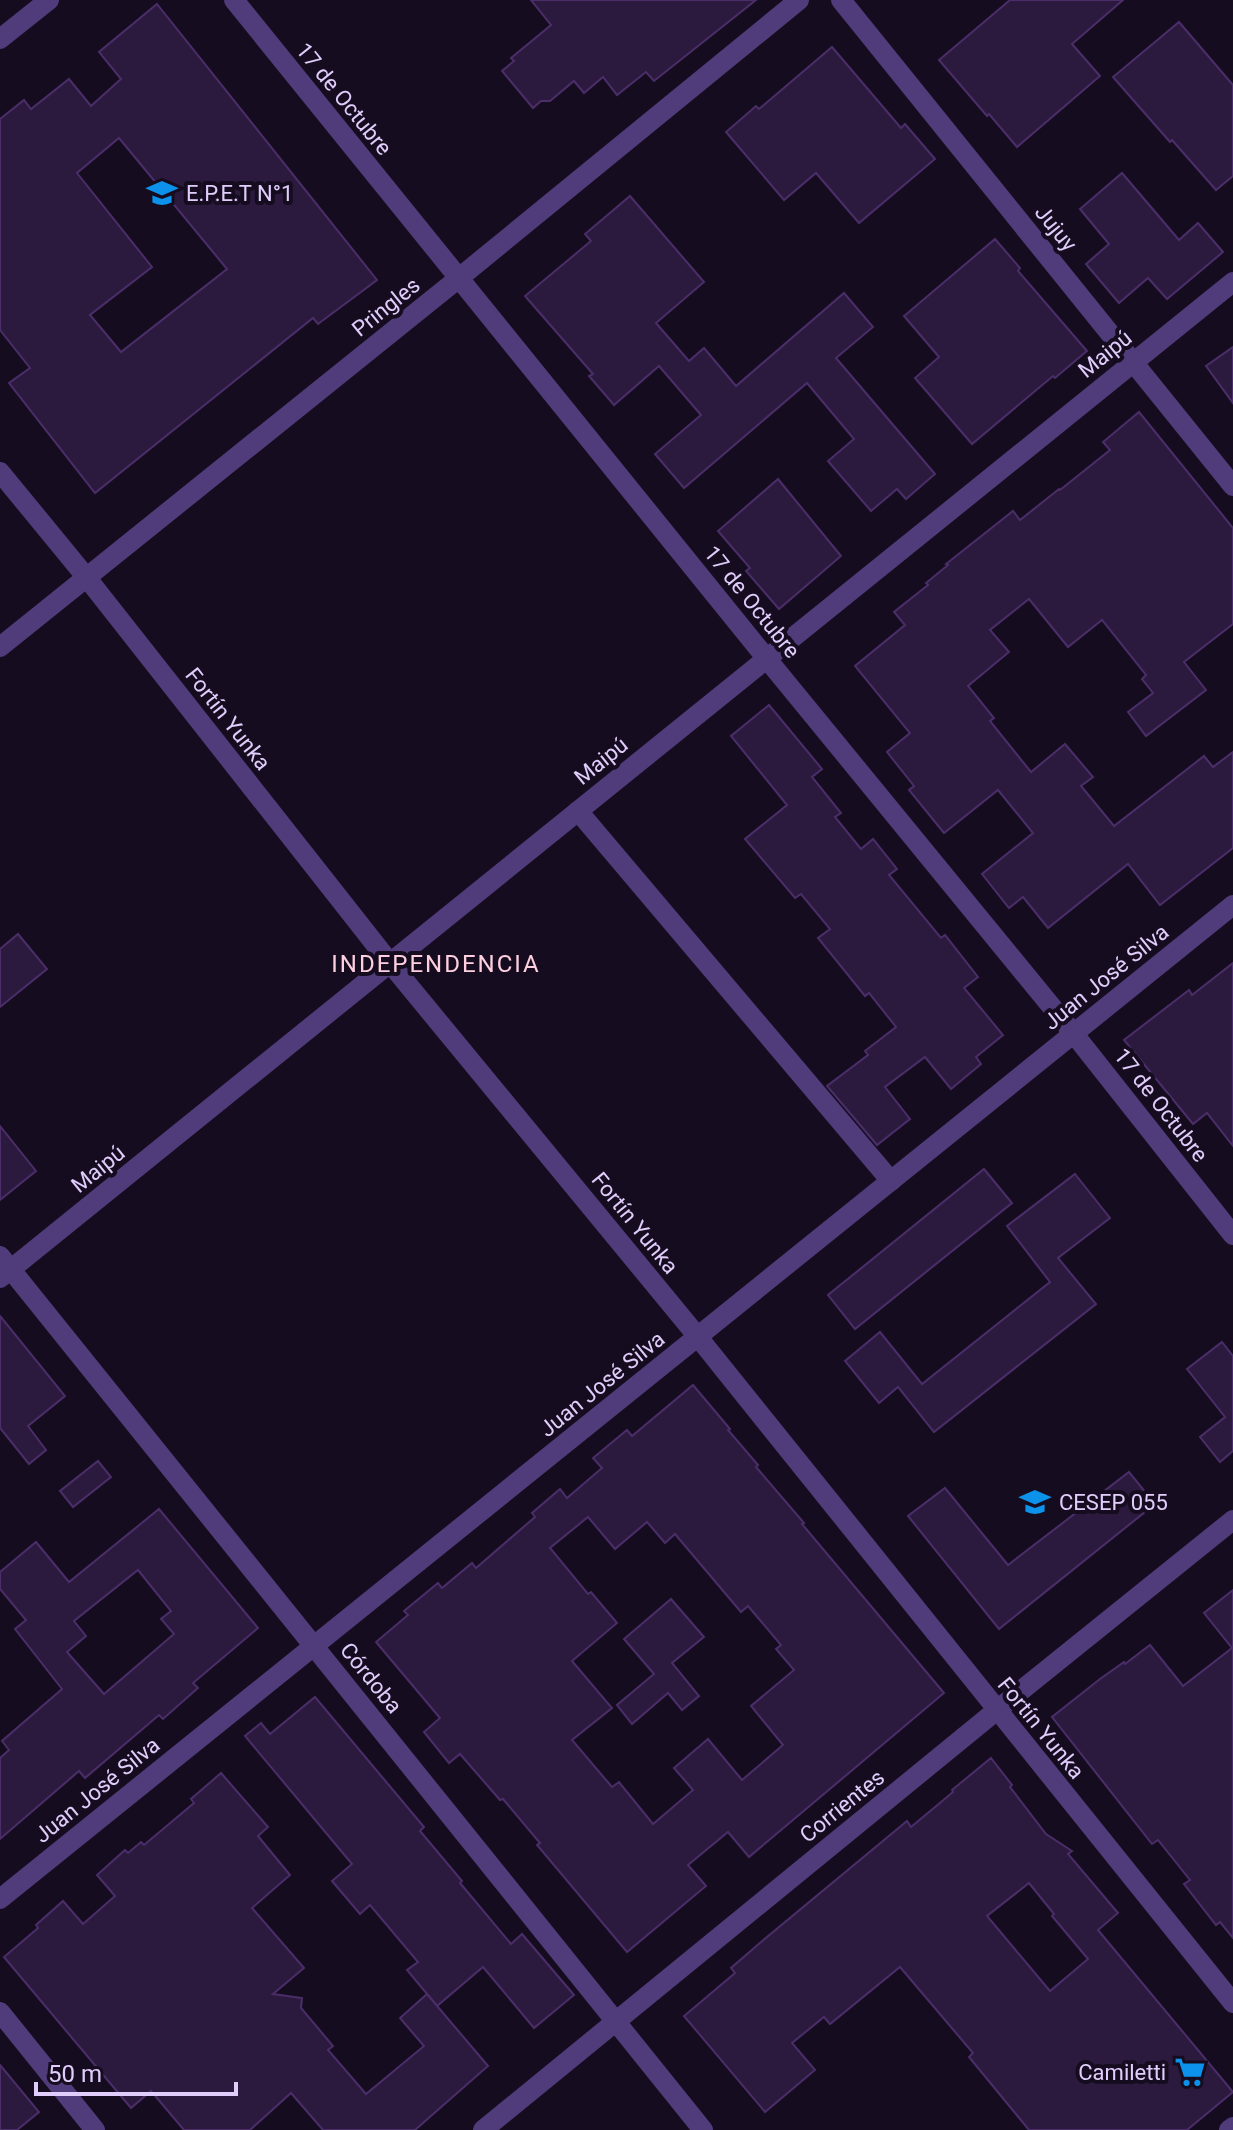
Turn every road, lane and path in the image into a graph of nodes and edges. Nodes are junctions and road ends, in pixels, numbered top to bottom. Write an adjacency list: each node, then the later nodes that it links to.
1 (49, 0): 5 (street)
2 (234, 0): 6 (street, 17 de Octubre)
3 (799, 0): 6 (street, Pringles)
4 (841, 0): 8 (street, Jujuy)
5 (0, 39)
6 (459, 278): 11 (street, Pringles); 13 (street, 17 de Octubre)
7 (1233, 282): 8 (street, Maipú)
8 (1133, 362): 10 (street, Jujuy); 13 (street, Maipú)
9 (0, 472): 11 (street, Fortín Yunka)
10 (1233, 486)
11 (87, 578): 12 (street, Pringles); 16 (street, Fortín Yunka)
12 (0, 647)
13 (767, 659): 14 (street, Maipú); 17 (street, 17 de Octubre)
14 (578, 811): 16 (street, Maipú); 18 (street)
15 (1233, 905): 17 (street, Juan José Silva)
16 (390, 963): 20 (street, Maipú); 21 (street, Fortín Yunka)
17 (1074, 1034): 18 (street, Juan José Silva); 19 (street, 17 de Octubre)
18 (891, 1181): 21 (street, Juan José Silva)
19 (1233, 1235)
20 (4, 1268): 23 (street, Córdoba)
21 (698, 1337): 23 (street, Juan José Silva); 24 (street, Fortín Yunka)
22 (1233, 1520): 24 (street, Corrientes)
23 (315, 1646): 25 (street, Juan José Silva); 28 (street, Córdoba)
24 (997, 1710): 26 (street, Fortín Yunka); 28 (street, Corrientes)
25 (0, 1899)
26 (1233, 2003)
27 (0, 2012): 29 (street)
28 (615, 2022): 30 (street, Corrientes); 31 (street, Córdoba)
29 (95, 2130)
30 (483, 2130)
31 (703, 2130)

